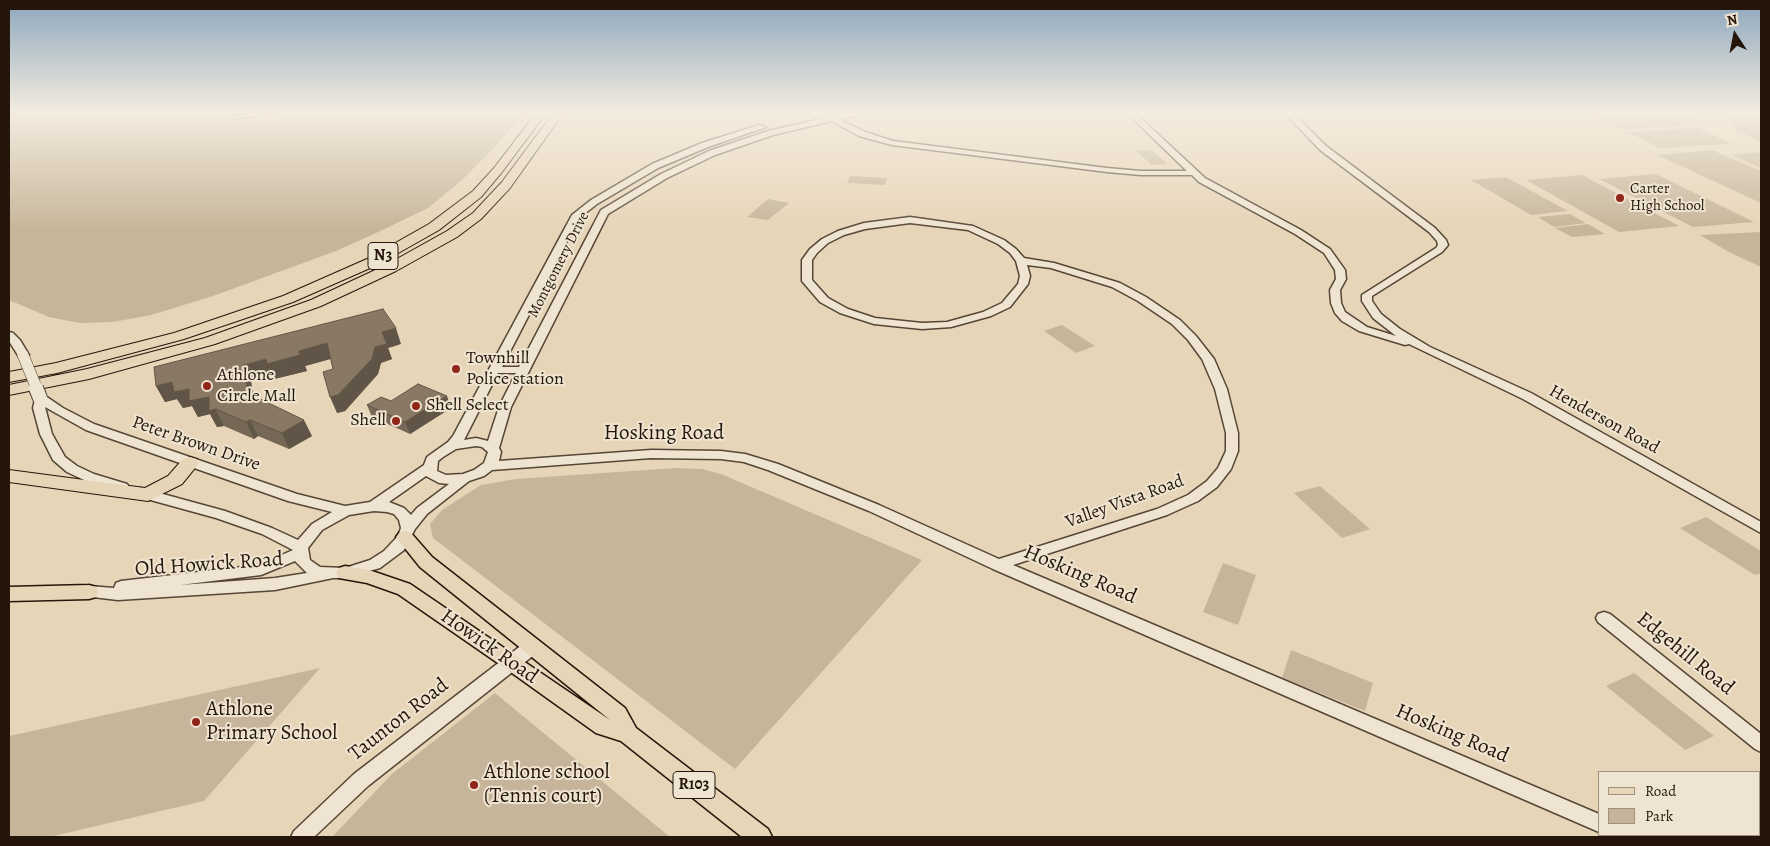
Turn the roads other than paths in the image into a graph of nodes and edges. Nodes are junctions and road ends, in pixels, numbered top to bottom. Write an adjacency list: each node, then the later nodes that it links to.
1 (512, 151): 20 (highway, N3)
2 (530, 151): 21 (highway, N3)
3 (692, 151): 8 (street, Montgomery Drive)
4 (716, 151): 9 (street, Montgomery Drive)
5 (959, 151): 11 (street)
6 (1171, 151): 11 (street, Henderson Road)
7 (1328, 151): 14 (street, Henderson Road)
8 (655, 166): 9 (street); 10 (street, Montgomery Drive)
9 (674, 171): 12 (street, Montgomery Drive)
10 (644, 173): 12 (street); 18 (street, Montgomery Drive)
11 (1193, 173): 15 (street, Henderson Road)
12 (664, 176): 19 (street, Montgomery Drive)
13 (1022, 261): 13 (street); 37 (street, Valley Vista Road)
14 (1388, 325): 15 (street); 17 (street, Henderson Road)
15 (1363, 329): 17 (street, Henderson Road)
16 (9, 335): 22 (street, bridge)
17 (1426, 349): 34 (street, Henderson Road)
18 (493, 370): 19 (street); 23 (street, Montgomery Drive)
19 (525, 370): 24 (street, Montgomery Drive)
20 (9, 377)
21 (9, 390)
22 (40, 398): 26 (street, Peter Brown Drive); 31 (street)
23 (453, 445): 24 (street, Hosking Road); 28 (street)
24 (493, 450): 25 (street, Hosking Road); 27 (street, Montgomery Drive)
25 (525, 462): 27 (street, Hosking Road); 37 (street, Hosking Road)
26 (190, 463): 31 (highway); 33 (street, Peter Brown Drive)
27 (489, 466): 30 (street)
28 (430, 467): 30 (street); 32 (street)
29 (9, 476): 31 (highway)
30 (465, 478): 35 (street)
31 (148, 495): 36 (street)
32 (374, 506): 33 (street, R103); 35 (street, R103)
33 (345, 511): 36 (street, R103)
34 (1761, 528)
35 (407, 532): 38 (street, R103); 42 (main road, Howick Road / R103)
36 (301, 551): 38 (street, R103); 39 (street, Old Howick Road / R103)
37 (998, 566): 46 (street, Hosking Road)
38 (338, 574): 39 (street, Old Howick Road / R103); 43 (main road, Howick Road / R103)
39 (89, 592): 40 (main road, Old Howick Road / R103)
40 (9, 594)
41 (1604, 618): 45 (street, Edgehill Road)
42 (533, 646): 43 (street, Taunton Road); 44 (main road, Howick Road / R103)
43 (512, 662): 44 (main road, Howick Road / R103); 47 (street, Taunton Road)
44 (628, 734): 48 (main road, Howick Road / R103)
45 (1761, 744)
46 (1598, 823)
47 (301, 837)
48 (760, 837)

